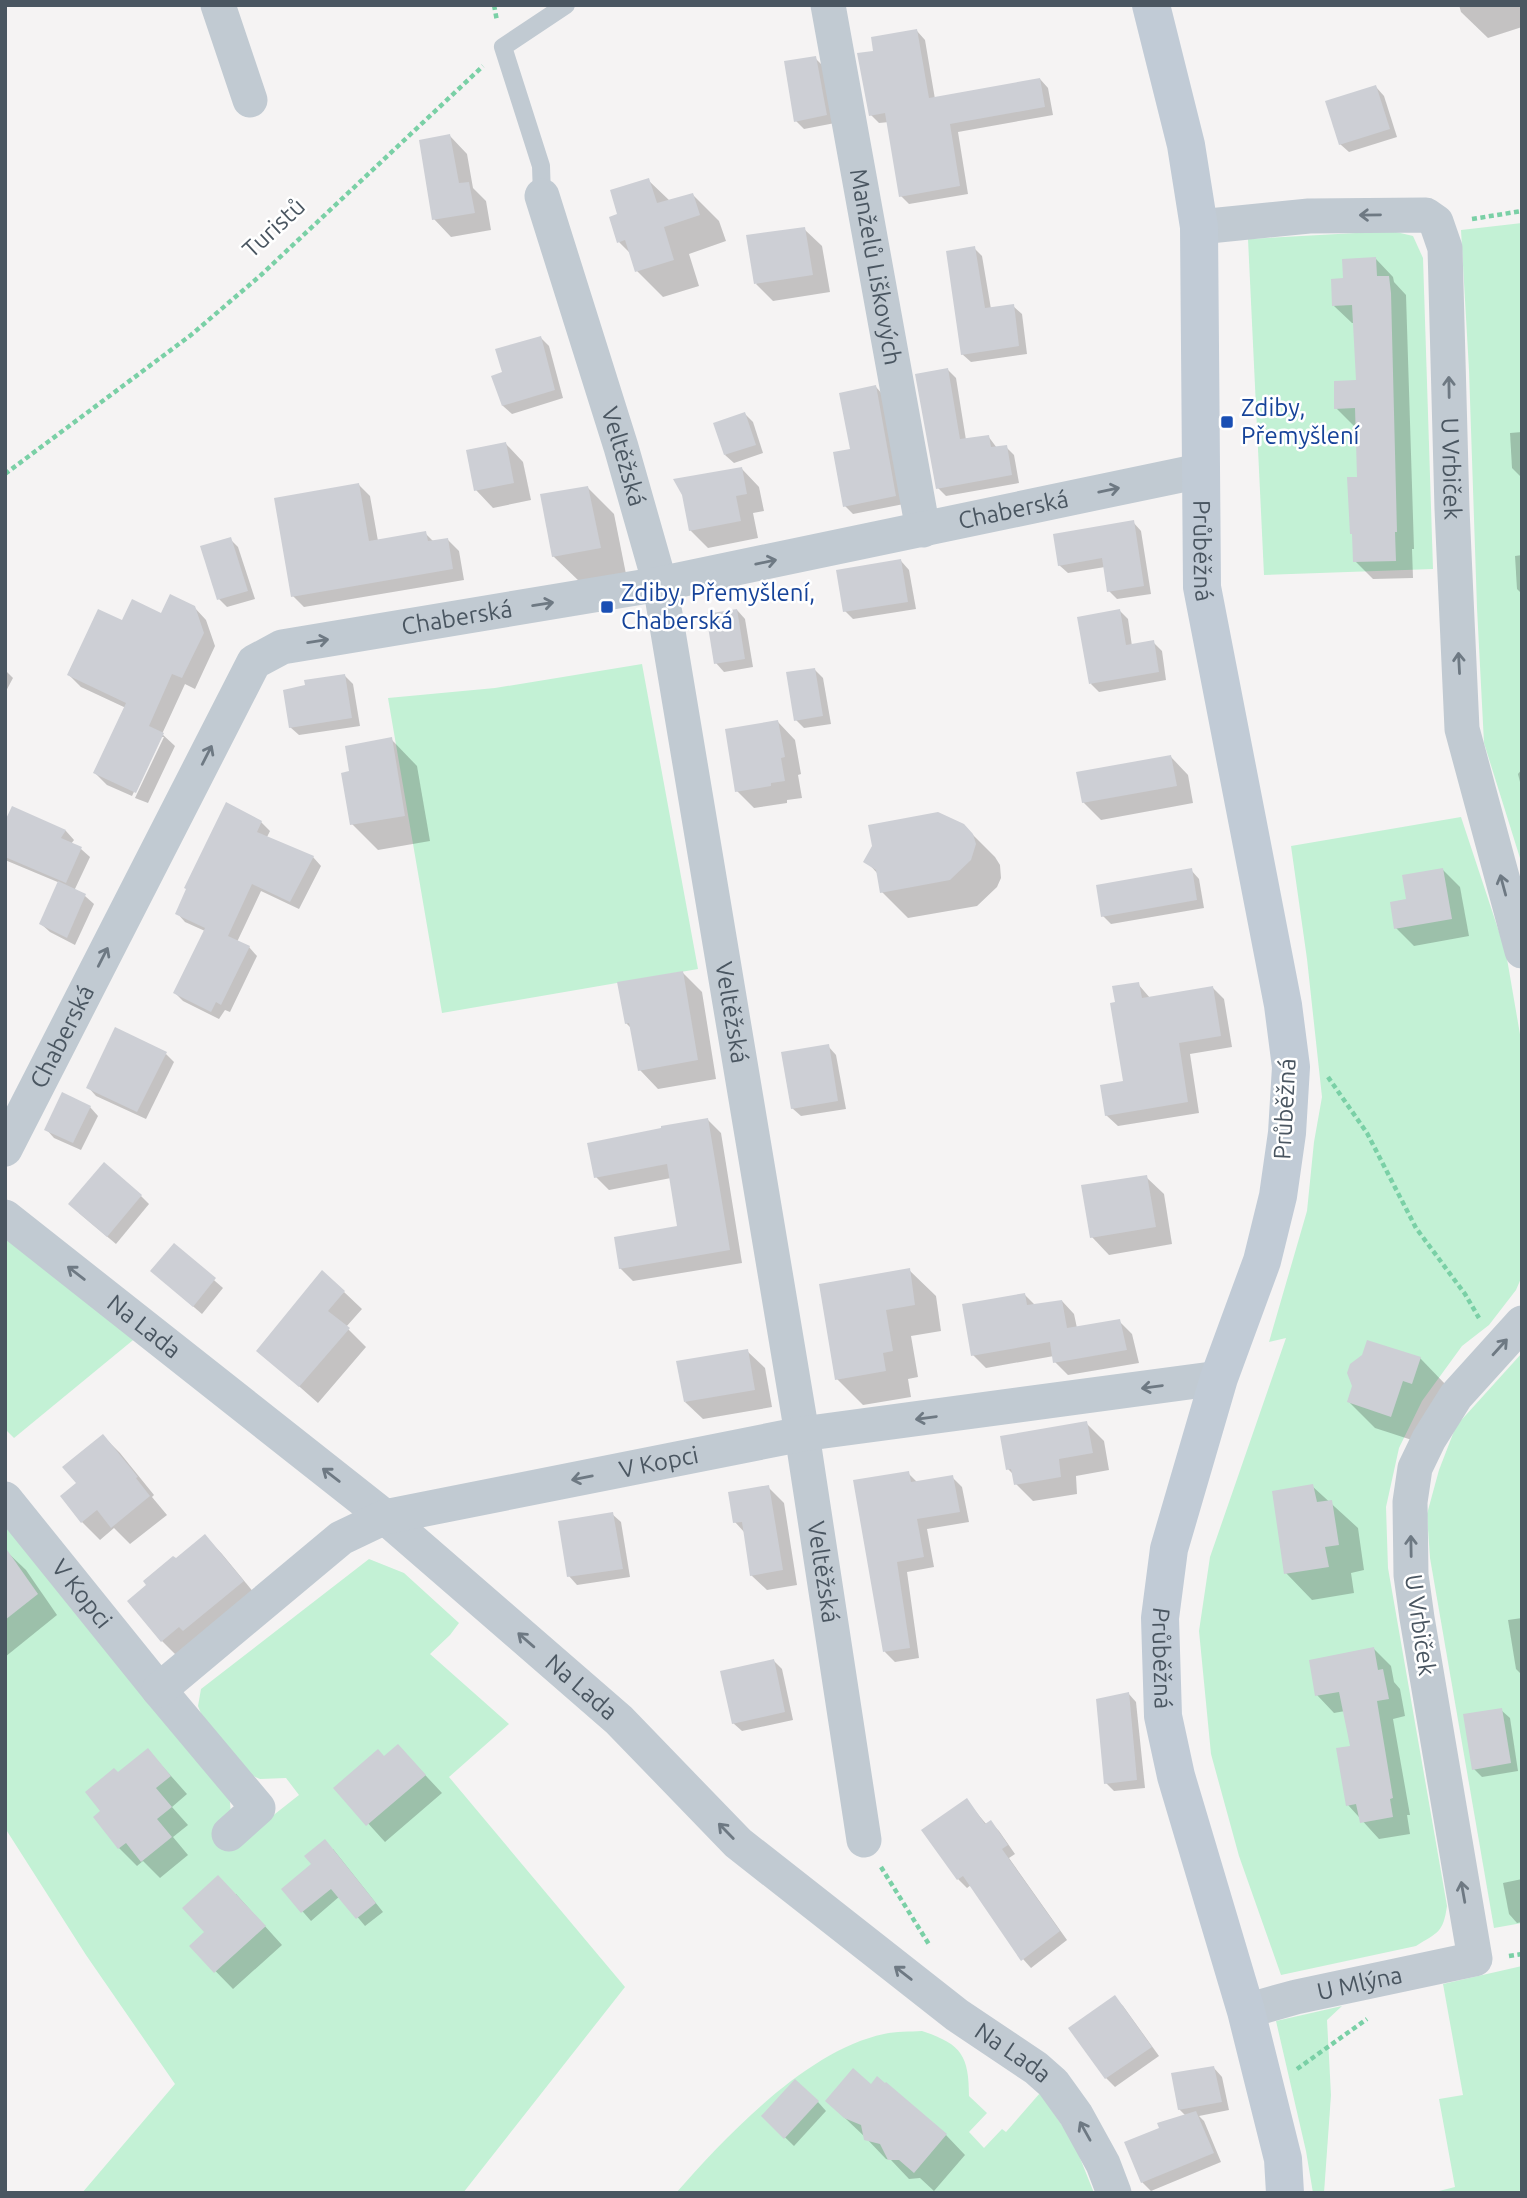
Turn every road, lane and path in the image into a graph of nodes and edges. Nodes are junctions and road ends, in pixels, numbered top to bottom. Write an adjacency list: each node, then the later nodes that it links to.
1 (218, 5): 6 (street)
2 (566, 5): 5 (lane)
3 (828, 5): 13 (street, Manželů Liškových)
4 (1151, 5): 10 (street, Průběžná)
5 (503, 47): 7 (lane); 12 (path, Turistů)
6 (250, 100)
7 (542, 196): 14 (street, Veltěžská)
8 (1522, 211): 9 (path)
9 (1436, 222): 10 (street, one-way to 10); 15 (street, U Vrbiček, one-way to 9)
10 (1199, 227): 11 (street, Průběžná)
11 (1200, 471): 13 (street, Chaberská, one-way to 11); 21 (street, Průběžná)
12 (5, 474)
13 (923, 530): 14 (street, Chaberská, one-way to 13)
14 (660, 584): 17 (street, Chaberská, one-way to 14); 22 (street, Veltěžská)
15 (1522, 951)
16 (1327, 1076): 20 (path)
17 (5, 1149)
18 (5, 1217): 24 (street, Na Lada, one-way to 18)
19 (1522, 1323): 20 (street, U Vrbiček, one-way to 19)
20 (1497, 1350): 29 (street, U Vrbiček, one-way to 20)
21 (1219, 1378): 22 (street, V Kopci, one-way to 22); 30 (street, Průběžná)
22 (802, 1434): 24 (street, V Kopci, one-way to 24); 27 (street, Veltěžská)
23 (5, 1499): 25 (street, V Kopci)
24 (384, 1517): 25 (street, V Kopci); 33 (street, Na Lada, one-way to 24)
25 (159, 1690): 26 (street, V Kopci)
26 (229, 1834)
27 (864, 1840): 28 (path)
28 (934, 1951)
29 (1475, 1959): 30 (street, U Mlýna)
30 (1245, 2011): 34 (street, Průběžná)
31 (1373, 2015): 32 (path)
32 (1288, 2076)
33 (1114, 2193)
34 (1285, 2193)

